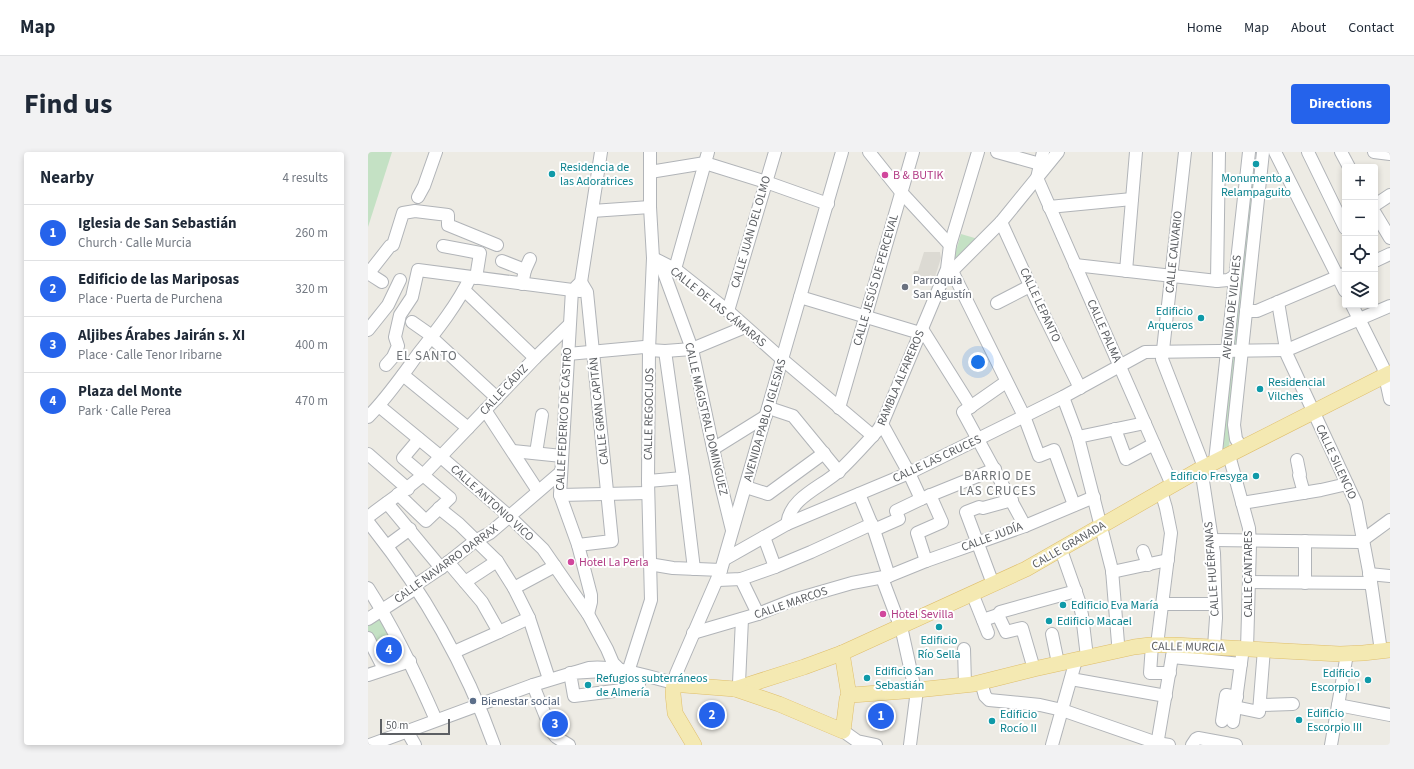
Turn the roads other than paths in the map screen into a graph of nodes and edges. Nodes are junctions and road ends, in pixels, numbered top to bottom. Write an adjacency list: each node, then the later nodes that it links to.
1 (436, 152): 29 (street)
2 (601, 152): 35 (street, CALLE GRAN CAPITÁN)
3 (650, 152): 24 (street, CALLE REGOCIJOS)
4 (775, 152): 26 (street, CALLE JUAN DEL OLMO)
5 (842, 152): 32 (street, AVENIDA PABLO IGLESIAS)
6 (869, 152): 27 (street)
7 (913, 152): 27 (street, CALLE JESÚS DE PERCEVAL)
8 (978, 152): 41 (street)
9 (997, 152): 22 (street)
10 (1058, 152): 25 (street)
11 (1136, 152): 30 (street)
12 (1185, 152): 55 (street, CALLE CALVARIO)
13 (1219, 152): 59 (street)
14 (1249, 152): 56 (street, AVENIDA DE VILCHES)
15 (1263, 152): 71 (street, AVENIDA DE VILCHES)
16 (1275, 152): 54 (street)
17 (1308, 152): 38 (street)
18 (1341, 152): 23 (street)
19 (1374, 152): 20 (street)
20 (1390, 154)
21 (707, 157): 24 (street); 26 (street); 49 (street)
22 (1042, 158): 25 (street)
23 (1347, 164)
24 (650, 172): 33 (street, CALLE REGOCIJOS)
25 (1037, 178): 34 (street, CALLE PALMA); 37 (street)
26 (766, 182): 32 (street); 70 (street, CALLE JUAN DEL OLMO)
27 (901, 192): 41 (street); 72 (street, CALLE JESÚS DE PERCEVAL)
28 (1390, 195): 31 (street)
29 (418, 197)
30 (1132, 199): 34 (street); 52 (street)
31 (1378, 203)
32 (828, 204): 65 (street, AVENIDA PABLO IGLESIAS)
33 (650, 207): 35 (street); 46 (street, CALLE REGOCIJOS)
34 (1049, 207): 48 (street, CALLE PALMA)
35 (592, 211): 63 (street, CALLE GRAN CAPITÁN)
36 (1378, 218): 39 (street)
37 (1001, 222): 51 (street); 62 (street, CALLE LEPANTO)
38 (1342, 222)
39 (1390, 238)
40 (497, 245): 53 (street)
41 (950, 245): 51 (street)
42 (443, 246): 57 (street)
43 (1390, 254): 45 (street)
44 (530, 259): 50 (street)
45 (1378, 259)
46 (657, 260): 49 (street, CALLE DE LAS CÁMARAS); 81 (street, CALLE MAGISTRAL DOMINGUEZ); 82 (street, CALLE REGOCIJOS)
47 (502, 261): 50 (street)
48 (1075, 265): 52 (street); 92 (street, CALLE PALMA)
49 (675, 268): 70 (street, CALLE DE LAS CÁMARAS)
50 (524, 270): 61 (street)
51 (950, 270): 78 (street, RAMBLA ALFAREROS); 95 (street)
52 (1126, 271): 55 (street)
53 (368, 273): 60 (street)
54 (1341, 275): 66 (street)
55 (1171, 276): 59 (street); 80 (street, CALLE CALVARIO)
56 (1236, 276): 59 (street); 87 (street, AVENIDA DE VILCHES)
57 (473, 278): 61 (street); 64 (street); 91 (street)
58 (400, 280): 77 (street)
59 (1217, 281)
60 (382, 282)
61 (522, 284): 63 (street)
62 (1030, 286): 67 (street); 96 (street, CALLE LEPANTO)
63 (580, 288): 75 (street, CALLE FEDERICO DE CASTRO); 84 (street, CALLE GRAN CAPITÁN)
64 (464, 290): 79 (street); 89 (street)
65 (800, 298): 72 (street); 90 (street, AVENIDA PABLO IGLESIAS)
66 (1278, 302): 71 (street); 83 (street, CALLE SILENCIO)
67 (997, 304)
68 (1390, 306): 73 (street)
69 (1353, 308): 73 (street)
70 (728, 311): 76 (street, CALLE DE LAS CÁMARAS)
71 (1246, 311): 86 (street, AVENIDA DE VILCHES)
72 (866, 318): 78 (street); 102 (street, CALLE JESÚS DE PERCEVAL)
73 (1359, 320): 83 (street); 94 (street)
74 (412, 322): 79 (street)
75 (569, 325): 88 (street, CALLE FEDERICO DE CASTRO); 89 (street, CALLE CÁDIZ)
76 (745, 327): 81 (street); 90 (street, CALLE DE LAS CÁMARAS)
77 (368, 330)
78 (921, 331): 101 (street); 110 (street, RAMBLA ALFAREROS)
79 (432, 336): 93 (street); 98 (street)
80 (1163, 347): 87 (street, CALLE LAS CRUCES); 92 (street, CALLE LAS CRUCES); 129 (street, CALLE CALVARIO)
81 (692, 349): 85 (street); 120 (street, CALLE MAGISTRAL DOMINGUEZ)
82 (649, 350): 84 (street); 85 (street); 137 (street, CALLE REGOCIJOS)
83 (1287, 350): 86 (street, CALLE LAS CRUCES); 105 (street, CALLE SILENCIO)
84 (592, 351): 88 (street); 143 (street, CALLE GRAN CAPITÁN)
85 (664, 351): 135 (street)
86 (1242, 351): 87 (street, CALLE LAS CRUCES); 114 (street, AVENIDA DE VILCHES)
87 (1227, 352): 113 (street, AVENIDA DE VILCHES)
88 (568, 354): 126 (street, CALLE FEDERICO DE CASTRO)
89 (535, 358): 98 (street, CALLE CÁDIZ)
90 (782, 360): 102 (street, CALLE DE LAS CÁMARAS); 104 (street, AVENIDA PABLO IGLESIAS)
91 (386, 365)
92 (1120, 367): 96 (street, CALLE LAS CRUCES); 109 (street, CALLE PALMA)
93 (403, 375): 100 (street); 111 (street)
94 (1388, 375): 99 (street); 105 (main road, CALLE GRANADA)
95 (1006, 382): 101 (street); 107 (street)
96 (1080, 388): 97 (street, CALLE LAS CRUCES)
97 (1063, 397): 107 (street, CALLE LAS CRUCES); 116 (street)
98 (496, 398): 103 (street, CALLE CÁDIZ)
99 (1390, 399)
100 (379, 406): 108 (street); 117 (street, CALLE ANTONIO VICO)
101 (971, 407): 118 (street)
102 (839, 408): 115 (street, CALLE DE LAS CÁMARAS)
103 (485, 410): 111 (street, CALLE CÁDIZ); 121 (street)
104 (767, 412): 120 (street); 124 (street); 138 (street, AVENIDA PABLO IGLESIAS)
105 (1313, 412): 122 (main road, CALLE GRANADA); 136 (street, CALLE SILENCIO)
106 (542, 415): 123 (street)
107 (1024, 416): 118 (street, CALLE LAS CRUCES); 151 (street)
108 (368, 417)
109 (1145, 423): 112 (street); 119 (street, CALLE PALMA)
110 (882, 424): 115 (street, RAMBLA ALFAREROS); 133 (street)
111 (468, 428): 127 (street, CALLE CÁDIZ)
112 (1115, 429): 116 (street); 119 (street)
113 (1219, 430): 114 (street); 129 (street, AVENIDA DE VILCHES)
114 (1234, 431): 122 (street, AVENIDA DE VILCHES)
115 (873, 436): 132 (street, RAMBLA ALFAREROS)
116 (1078, 437): 147 (street)
117 (420, 439): 127 (street, CALLE ANTONIO VICO); 134 (street)
118 (978, 439): 130 (street); 133 (street, CALLE LAS CRUCES)
119 (1154, 444): 139 (street, CALLE PALMA)
120 (714, 449): 162 (street, CALLE MAGISTRAL DOMINGUEZ)
121 (513, 451): 123 (street); 141 (street)
122 (1235, 451): 129 (main road, CALLE GRANADA); 150 (street, CALLE CANTARES)
123 (536, 453): 126 (street)
124 (824, 453): 132 (street); 138 (street)
125 (368, 454): 140 (street)
126 (562, 456): 131 (street, CALLE FEDERICO DE CASTRO)
127 (441, 457): 134 (street, CALLE CÁDIZ); 154 (street, CALLE ANTONIO VICO)
128 (1297, 460): 142 (street)
129 (1207, 466): 139 (main road, CALLE GRANADA); 164 (street, CALLE HUÉRFANAS)
130 (995, 469): 146 (street); 148 (street)
131 (561, 472): 141 (street, CALLE NAVARRO DARRAX); 145 (street, CALLE FEDERICO DE CASTRO)
132 (839, 472): 157 (street, RAMBLA ALFAREROS)
133 (908, 473): 144 (street, CALLE LAS CRUCES); 146 (street)
134 (423, 475): 140 (street, CALLE CÁDIZ); 152 (street)
135 (683, 478): 137 (street); 182 (street)
136 (1347, 484): 142 (street); 165 (street, CALLE SILENCIO)
137 (648, 487): 143 (street); 177 (street, CALLE REGOCIJOS)
138 (746, 487): 162 (street, AVENIDA PABLO IGLESIAS)
139 (1166, 488): 159 (main road, CALLE GRANADA); 174 (street, CALLE PALMA)
140 (403, 491): 149 (street, CALLE CÁDIZ); 152 (street)
141 (538, 491): 154 (street, CALLE NAVARRO DARRAX)
142 (1304, 493): 150 (street)
143 (607, 494): 145 (street); 170 (street, CALLE GRAN CAPITÁN)
144 (859, 494): 157 (street, CALLE LAS CRUCES); 160 (street)
145 (560, 495): 170 (street, CALLE FEDERICO DE CASTRO)
146 (926, 497): 160 (street); 176 (street)
147 (1094, 498): 151 (street, CALLE JUDÍA); 159 (street)
148 (1012, 500): 158 (street); 169 (street)
149 (387, 503): 153 (street, CALLE CÁDIZ); 161 (street)
150 (1242, 503): 167 (street, CALLE CANTARES)
151 (1074, 505): 158 (street, CALLE JUDÍA)
152 (439, 508): 166 (street)
153 (368, 517)
154 (510, 517): 166 (street, CALLE NAVARRO DARRAX); 180 (street, CALLE ANTONIO VICO)
155 (1390, 520): 165 (street)
156 (368, 522): 171 (street)
157 (786, 524): 163 (street, CALLE LAS CRUCES)
158 (1025, 526): 169 (street, CALLE JUDÍA)
159 (1101, 526): 172 (main road, CALLE GRANADA); 184 (street)
160 (873, 527): 181 (street); 186 (street)
161 (410, 529): 171 (street); 179 (street)
162 (733, 532): 183 (street, AVENIDA PABLO IGLESIAS)
163 (764, 537): 181 (street); 183 (street, CALLE LAS CRUCES)
164 (1213, 540): 167 (street); 199 (street, CALLE HUÉRFANAS)
165 (1363, 540): 168 (street); 187 (street, CALLE SILENCIO)
166 (476, 541): 175 (street); 179 (street, CALLE NAVARRO DARRAX)
167 (1250, 541): 168 (street); 190 (street, CALLE CANTARES)
168 (1306, 541): 191 (street)
169 (978, 542): 176 (street, CALLE JUDÍA); 192 (street)
170 (578, 545): 201 (street, CALLE FEDERICO DE CASTRO)
171 (387, 546): 194 (street)
172 (1061, 550): 192 (main road, CALLE GRANADA); 196 (street)
173 (1143, 551): 178 (street)
174 (1168, 560): 178 (street); 198 (street, CALLE PALMA)
175 (497, 561): 189 (street); 195 (street)
176 (926, 561): 186 (street, CALLE JUDÍA)
177 (649, 564): 182 (street); 231 (street, CALLE REGOCIJOS)
178 (1148, 564): 184 (street)
179 (444, 565): 189 (street); 194 (street, CALLE NAVARRO DARRAX)
180 (555, 566): 195 (street); 201 (street, CALLE ANTONIO VICO)
181 (775, 568): 188 (street)
182 (694, 569): 183 (street)
183 (721, 570): 188 (street); 210 (street, AVENIDA PABLO IGLESIAS)
184 (1112, 572): 219 (street)
185 (1390, 576): 187 (street)
186 (886, 577): 202 (street, CALLE MARCOS); 208 (street)
187 (1370, 578): 191 (street); 221 (street, CALLE SILENCIO)
188 (742, 579): 202 (street)
189 (465, 582): 209 (street)
190 (1249, 582): 191 (street); 216 (street, CALLE CANTARES)
191 (1305, 582)
192 (993, 584): 197 (main road, CALLE GRANADA)
193 (368, 588): 200 (street)
194 (416, 588): 200 (street, CALLE NAVARRO DARRAX); 222 (street)
195 (514, 588): 204 (street)
196 (1076, 592): 203 (street); 225 (street)
197 (972, 593): 207 (street); 208 (main road, CALLE GRANADA)
198 (1162, 604): 199 (street); 214 (street, CALLE PALMA)
199 (1215, 604): 215 (street, CALLE HUÉRFANAS)
200 (383, 610): 205 (street, CALLE NAVARRO DARRAX); 226 (street)
201 (588, 614): 231 (street, CALLE ANTONIO VICO)
202 (758, 614): 206 (street, CALLE MARCOS)
203 (998, 615): 207 (street); 230 (street)
204 (529, 618): 209 (street); 237 (street)
205 (368, 619)
206 (742, 619): 210 (street, CALLE MARCOS); 243 (street)
207 (983, 620): 211 (street)
208 (900, 627): 223 (main road, CALLE GRANADA); 244 (street)
209 (499, 632): 222 (street)
210 (693, 633): 240 (street, AVENIDA PABLO IGLESIAS)
211 (988, 633)
212 (1052, 634): 227 (street)
213 (368, 638): 229 (street)
214 (1154, 645): 219 (main road, CALLE MURCIA); 220 (main road, CALLE MURCIA); 233 (street, CALLE PALMA)
215 (1214, 647): 216 (main road, CALLE MURCIA); 220 (main road, CALLE MURCIA)
216 (1245, 648): 218 (main road, CALLE MURCIA); 228 (street, CALLE CANTARES)
217 (964, 649): 242 (street)
218 (1264, 650): 224 (main road, CALLE MURCIA); 251 (street)
219 (1117, 651): 225 (main road, CALLE MURCIA)
220 (1173, 651): 228 (street); 233 (street)
221 (1386, 651): 224 (main road, CALLE MURCIA)
222 (454, 652): 250 (street)
223 (842, 653): 238 (main road, CALLE GRANADA); 245 (main road)
224 (1347, 654): 252 (street)
225 (1082, 658): 227 (main road, CALLE MURCIA); 236 (street)
226 (410, 661): 229 (street); 255 (street)
227 (1058, 663): 230 (main road, CALLE MURCIA)
228 (1241, 664): 248 (street, CALLE CANTARES)
229 (384, 669): 234 (street)
230 (1034, 669): 239 (main road, CALLE MURCIA)
231 (624, 671): 232 (street); 235 (street)
232 (570, 673): 235 (street); 237 (street)
233 (1170, 673): 246 (street)
234 (368, 675)
235 (641, 675): 240 (street)
236 (1071, 678): 246 (street); 253 (street)
237 (549, 679): 241 (street)
238 (762, 680): 243 (main road, CALLE GRANADA); 247 (main road)
239 (981, 682): 242 (main road, CALLE MURCIA); 253 (street)
240 (679, 684): 243 (main road); 264 (main road)
241 (533, 685): 250 (street); 263 (street)
242 (965, 685): 244 (main road, CALLE MURCIA)
243 (735, 689): 247 (main road)
244 (916, 690): 245 (main road, CALLE MURCIA); 266 (street)
245 (849, 696): 258 (main road)
246 (1166, 696): 259 (street)
247 (762, 698): 258 (main road)
248 (1236, 702): 251 (street); 256 (street, CALLE CANTARES)
249 (1293, 704): 251 (street)
250 (478, 705): 255 (street); 262 (street)
251 (1260, 705)
252 (1338, 705): 254 (street); 270 (street)
253 (1062, 710): 259 (street); 267 (street)
254 (1390, 715)
255 (436, 720): 257 (street)
256 (1227, 721)
257 (407, 731): 260 (street); 261 (street)
258 (845, 738): 265 (street)
259 (1161, 744)
260 (370, 745)
261 (415, 745)
262 (494, 745)
263 (569, 745)
264 (694, 745)
265 (876, 745)
266 (910, 745)
267 (1052, 745)
268 (1192, 745): 269 (street)
269 (1236, 745)
270 (1331, 745)

